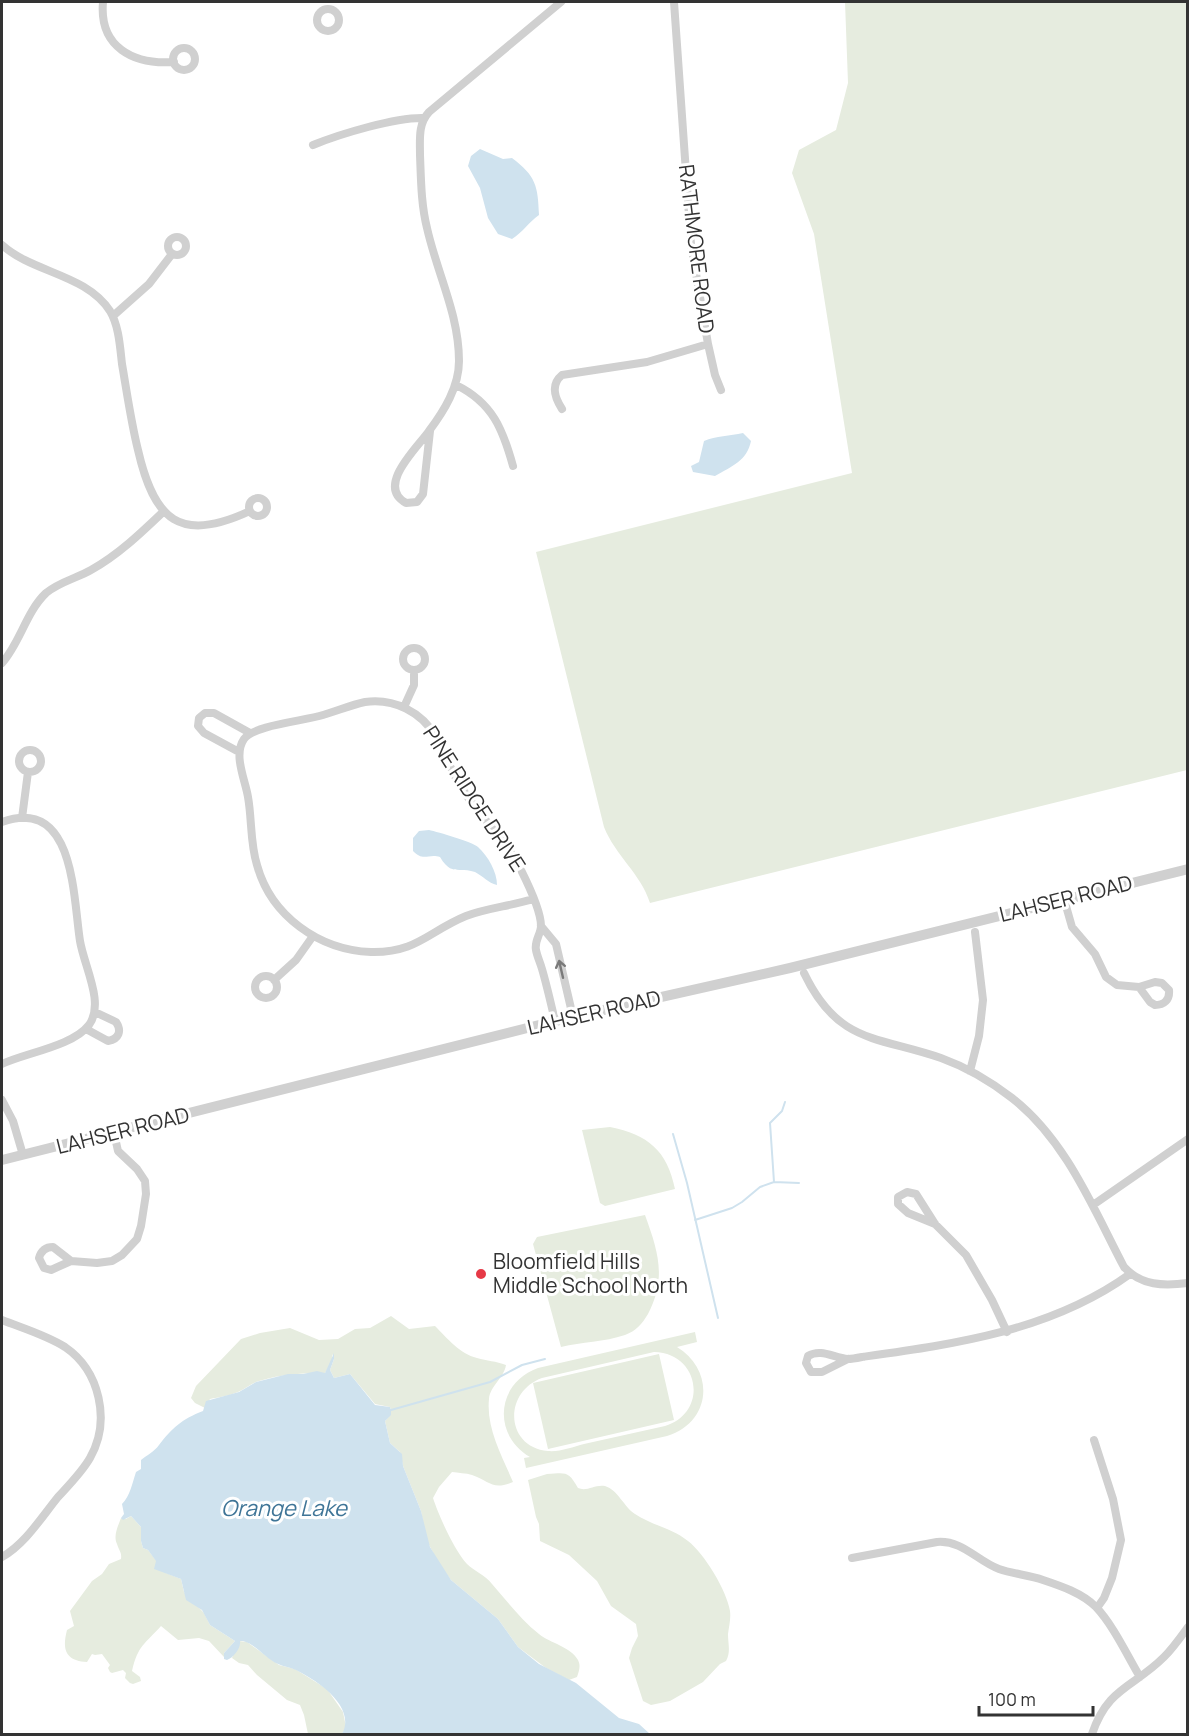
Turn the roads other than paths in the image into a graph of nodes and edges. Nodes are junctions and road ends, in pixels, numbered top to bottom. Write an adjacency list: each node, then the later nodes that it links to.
1 (103, 2): 4 (street)
2 (561, 2): 5 (street)
3 (674, 2): 10 (street, RATHMORE ROAD)
4 (174, 62)
5 (424, 118): 6 (street); 11 (street)
6 (313, 146)
7 (2, 245): 9 (street)
8 (172, 254): 9 (street)
9 (112, 316): 17 (street)
10 (708, 344): 12 (street); 13 (street, RATHMORE ROAD)
11 (456, 385): 14 (street); 15 (street)
12 (721, 390)
13 (562, 409)
14 (430, 431): 14 (street)
15 (513, 466)
16 (250, 511): 17 (street)
17 (163, 512): 18 (street)
18 (2, 663)
19 (414, 670): 20 (street, PINE RIDGE DRIVE)
20 (404, 708): 21 (street, PINE RIDGE DRIVE); 27 (street, PINE RIDGE DRIVE)
21 (250, 733): 22 (street); 22 (street)
22 (239, 752): 31 (street, PINE RIDGE DRIVE)
23 (28, 772): 24 (street)
24 (22, 818): 25 (street); 35 (street)
25 (2, 822)
26 (1188, 869): 28 (street, LAHSER ROAD)
27 (533, 899): 29 (street, PINE RIDGE DRIVE); 31 (street, PINE RIDGE DRIVE)
28 (1064, 899): 34 (street); 36 (street, LAHSER ROAD)
29 (541, 926): 36 (street, PINE RIDGE DRIVE, one-way to 29); 37 (street, PINE RIDGE DRIVE)
30 (975, 933): 40 (street)
31 (313, 936): 33 (street)
32 (804, 973): 40 (street)
33 (274, 980)
34 (1139, 987)
35 (95, 1012): 38 (street); 38 (street)
36 (573, 1017): 37 (street, LAHSER ROAD)
37 (555, 1021): 42 (street, LAHSER ROAD)
38 (86, 1029): 39 (street)
39 (2, 1064)
40 (970, 1071): 46 (street)
41 (2, 1101): 44 (street)
42 (114, 1133): 44 (street, LAHSER ROAD); 48 (street)
43 (1188, 1139): 46 (street)
44 (23, 1155): 45 (street, LAHSER ROAD)
45 (2, 1160)
46 (1094, 1205): 49 (street)
47 (934, 1224): 47 (street); 52 (street)
48 (71, 1261)
49 (1130, 1274): 50 (street); 52 (street)
50 (1188, 1283)
51 (2, 1320): 55 (street)
52 (1007, 1332): 53 (street)
53 (848, 1359)
54 (1094, 1440): 57 (street)
55 (2, 1557)
56 (852, 1558): 57 (street)
57 (1096, 1608): 59 (street)
58 (1188, 1627): 59 (street)
59 (1140, 1677): 60 (street)
60 (1092, 1734)

